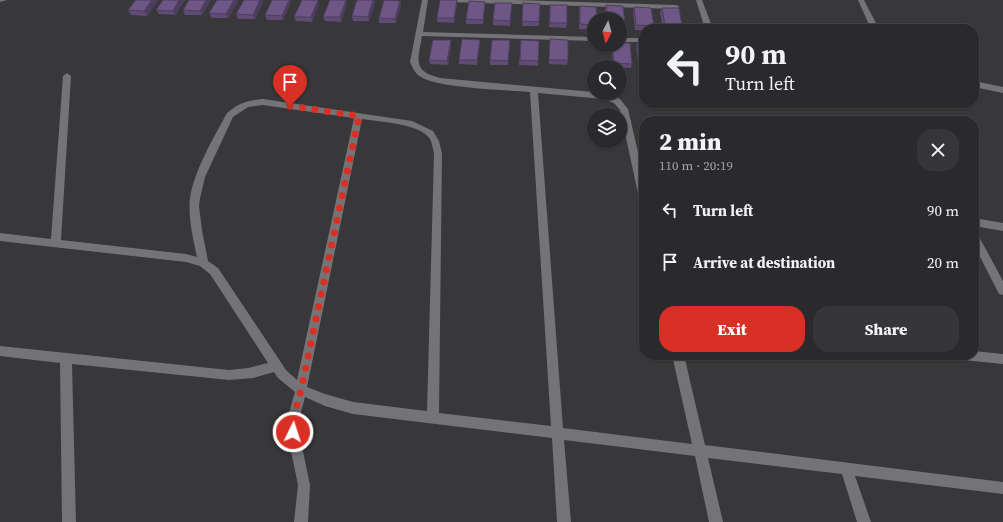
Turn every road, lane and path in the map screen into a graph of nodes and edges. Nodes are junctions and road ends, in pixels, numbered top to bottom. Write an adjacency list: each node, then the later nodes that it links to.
1 (0, 0): 2 (street)
2 (4, 0)
3 (425, 0): 10 (street)
4 (448, 0): 7 (street)
5 (699, 0): 8 (street)
6 (861, 0): 9 (street)
7 (676, 7)
8 (707, 24)
9 (872, 24)
10 (418, 34): 11 (street); 16 (street)
11 (587, 39)
12 (627, 40): 13 (street)
13 (639, 40)
14 (67, 76): 23 (street)
15 (979, 85): 17 (street)
16 (534, 90): 19 (street); 35 (street)
17 (1003, 90)
18 (359, 116): 25 (street); 33 (street); 34 (street)
19 (639, 159)
20 (979, 223): 21 (street)
21 (1003, 227)
22 (0, 237): 23 (street)
23 (56, 244): 25 (street)
24 (979, 245): 26 (street)
25 (203, 263): 32 (street)
26 (1003, 291)
27 (0, 351): 29 (street)
28 (979, 357): 30 (street)
29 (66, 358): 32 (street); 39 (street)
30 (1003, 359)
31 (679, 360): 36 (street)
32 (276, 365): 33 (street)
33 (301, 390): 34 (street); 40 (street)
34 (433, 418): 35 (street)
35 (556, 433): 36 (street); 41 (street)
36 (698, 450): 37 (street); 42 (street)
37 (846, 468): 38 (street); 43 (street)
38 (1003, 488)
39 (69, 522)
40 (301, 522)
41 (564, 522)
42 (716, 522)
43 (864, 522)

